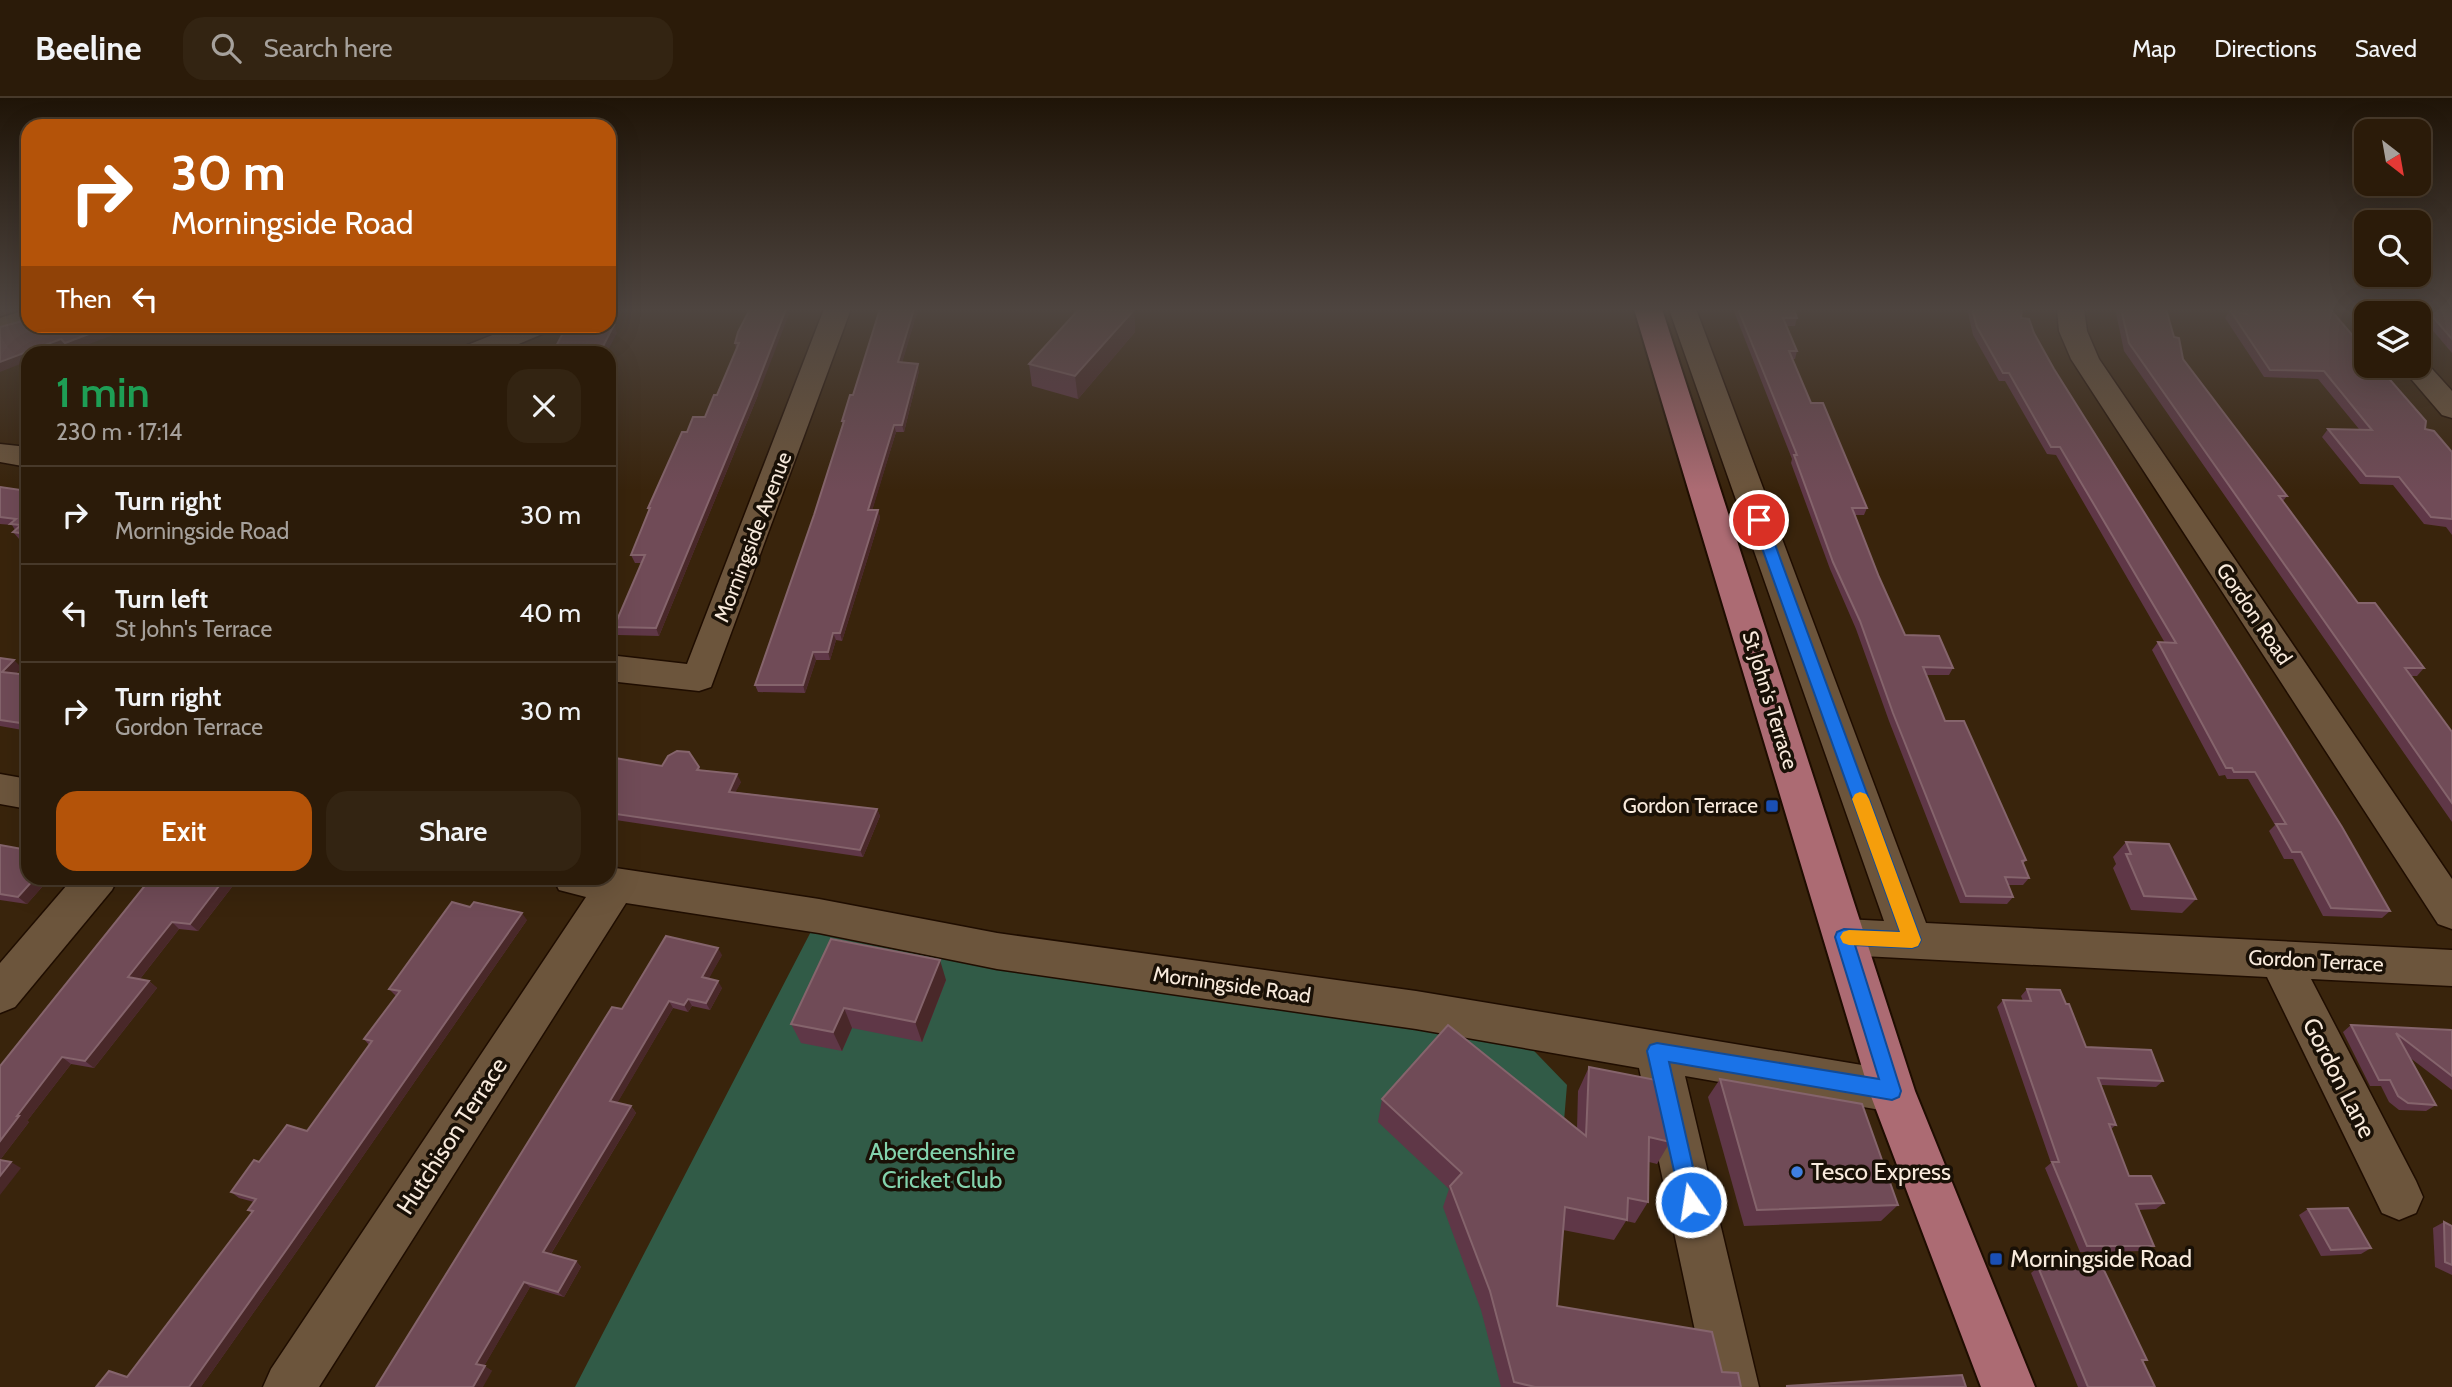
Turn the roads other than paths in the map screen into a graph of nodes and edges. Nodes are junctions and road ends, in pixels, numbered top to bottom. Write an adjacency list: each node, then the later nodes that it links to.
1 (815, 369): 9 (street, Morningside Avenue)
2 (1667, 369): 15 (main road, St John's Terrace)
3 (1704, 369): 16 (street)
4 (2092, 369): 14 (street, Gordon Road)
5 (2425, 378): 6 (street)
6 (2452, 409)
7 (0, 453): 8 (street)
8 (21, 456)
9 (616, 669)
10 (0, 789): 11 (street)
11 (21, 793)
12 (92, 885): 19 (street)
13 (616, 885): 20 (street, Morningside Road); 23 (street, Hutchison Terrace)
14 (2452, 912)
15 (1844, 937): 16 (street, Gordon Terrace); 21 (main road, St John's Terrace)
16 (1912, 940): 17 (street, Gordon Terrace)
17 (2278, 959): 18 (street, Gordon Terrace); 22 (street, Gordon Lane)
18 (2452, 968)
19 (0, 993)
20 (1657, 1051): 21 (street, Morningside Road); 24 (street)
21 (1892, 1091): 25 (main road, St John's Terrace)
22 (2399, 1197)
23 (289, 1387)
24 (1734, 1387)
25 (2008, 1387)

